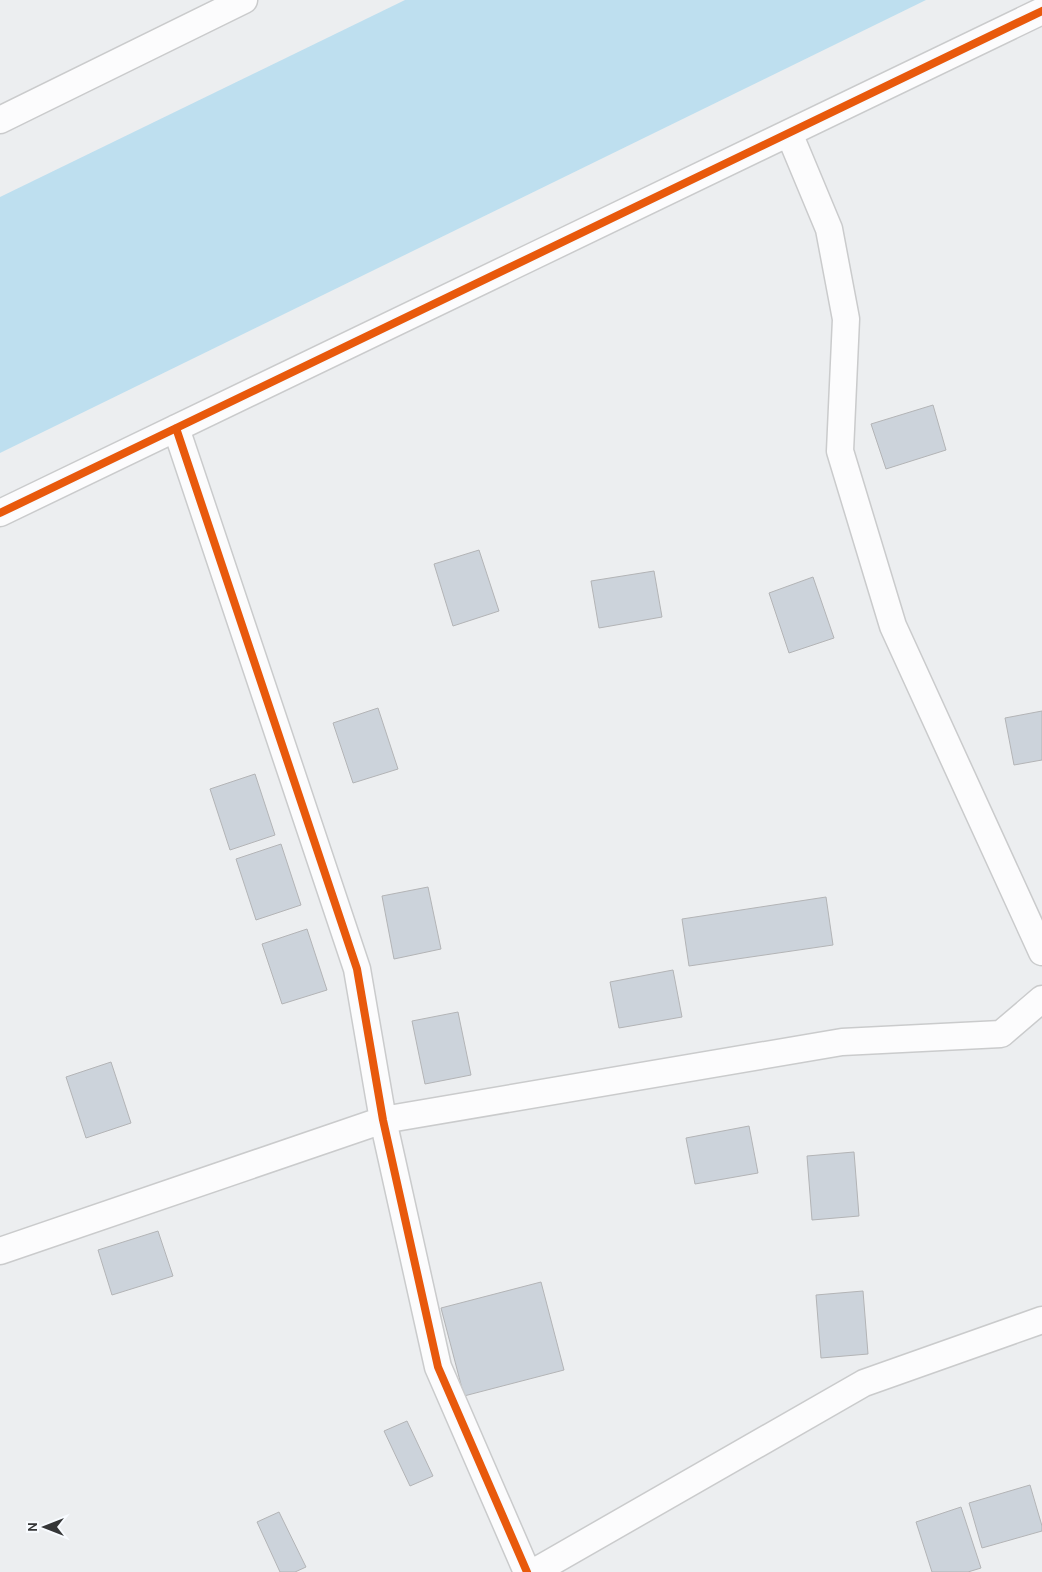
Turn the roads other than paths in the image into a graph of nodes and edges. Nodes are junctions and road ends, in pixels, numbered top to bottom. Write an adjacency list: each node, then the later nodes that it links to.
1 (244, 0): 3 (street)
2 (1042, 11): 4 (street)
3 (0, 120)
4 (789, 133): 5 (street); 7 (street)
5 (176, 428): 6 (street); 9 (street)
6 (0, 513)
7 (1042, 952)
8 (1042, 999): 9 (street)
9 (383, 1120): 10 (street); 12 (street)
10 (0, 1251)
11 (1042, 1320): 13 (street)
12 (527, 1572)
13 (534, 1572)

